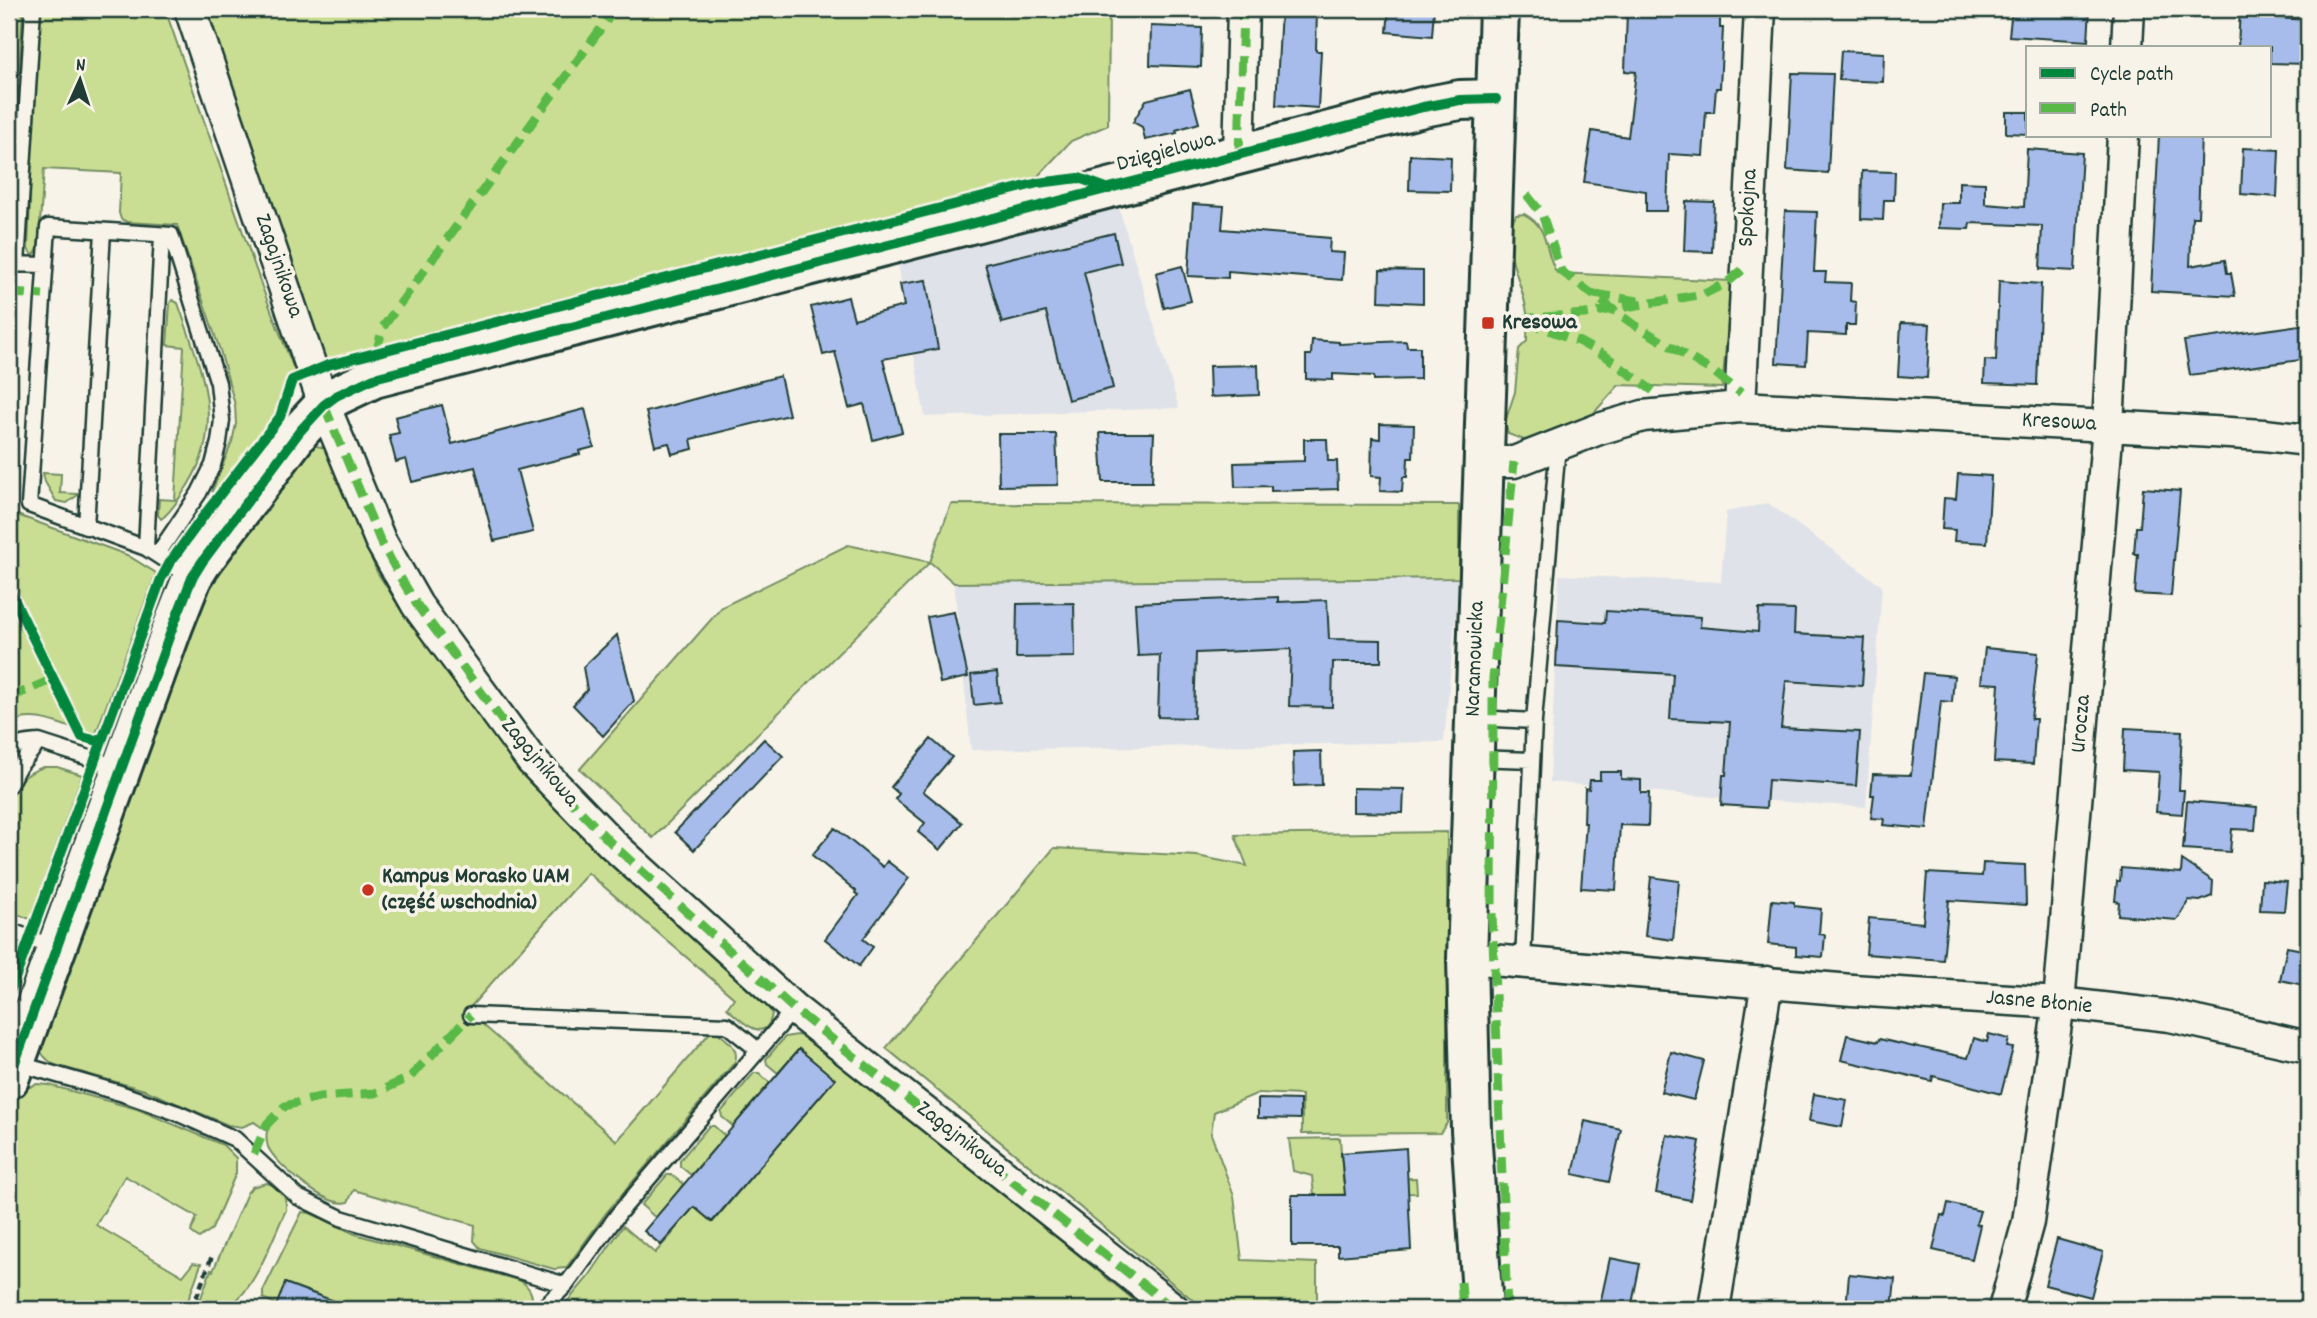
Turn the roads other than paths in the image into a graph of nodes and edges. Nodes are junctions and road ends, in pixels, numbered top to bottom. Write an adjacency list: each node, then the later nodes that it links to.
1 (33, 9): 13 (lane)
2 (190, 9): 15 (street, Zagajnikowa)
3 (1244, 9): 10 (street, Dzięgielowa)
4 (1499, 9): 8 (street, Naramowicka)
5 (1760, 9): 16 (street, Spokojna)
6 (2129, 9): 7 (street)
7 (2127, 46)
8 (1496, 99): 10 (street, Dzięgielowa); 20 (street, Naramowicka)
9 (2123, 136): 17 (street, Urocza)
10 (1239, 155): 15 (street, Dzięgielowa)
11 (103, 231): 12 (lane); 14 (lane); 21 (lane)
12 (162, 235): 22 (lane); 22 (lane)
13 (13, 264): 14 (lane)
14 (45, 265): 21 (lane)
15 (324, 405): 23 (street, Dzięgielowa); 38 (street, Zagajnikowa)
16 (1740, 407): 17 (street, Kresowa); 19 (street, Kresowa)
17 (2108, 425): 18 (street, Kresowa); 37 (street, Urocza)
18 (2308, 440)
19 (1558, 444): 20 (street, Kresowa); 25 (lane)
20 (1483, 462): 24 (street, Naramowicka)
21 (86, 527): 22 (lane)
22 (151, 552): 23 (lane)
23 (192, 578): 30 (street, Dzięgielowa)
24 (1474, 718): 25 (lane); 28 (street, Naramowicka)
25 (1534, 721): 29 (lane)
26 (39, 743): 27 (lane); 30 (lane); 31 (lane)
27 (9, 751)
28 (1473, 758): 29 (lane); 34 (street, Naramowicka)
29 (1532, 760): 35 (lane)
30 (121, 769): 33 (street, Dzięgielowa)
31 (9, 785)
32 (9, 930): 33 (lane)
33 (56, 948): 42 (street, Dzięgielowa)
34 (1467, 958): 35 (street, Jasne Błonie); 46 (street, Naramowicka)
35 (1523, 962): 36 (street, Jasne Błonie)
36 (1767, 982): 37 (street, Jasne Błonie); 47 (street)
37 (2059, 1003): 40 (street, Jasne Błonie); 48 (street, Urocza)
38 (794, 1009): 41 (lane); 45 (street, Zagajnikowa)
39 (471, 1015): 41 (lane)
40 (2308, 1047)
41 (758, 1050): 43 (lane)
42 (10, 1074): 43 (lane)
43 (566, 1285): 44 (lane)
44 (542, 1309)
45 (1174, 1309)
46 (1483, 1309)
47 (1714, 1309)
48 (2004, 1309)

